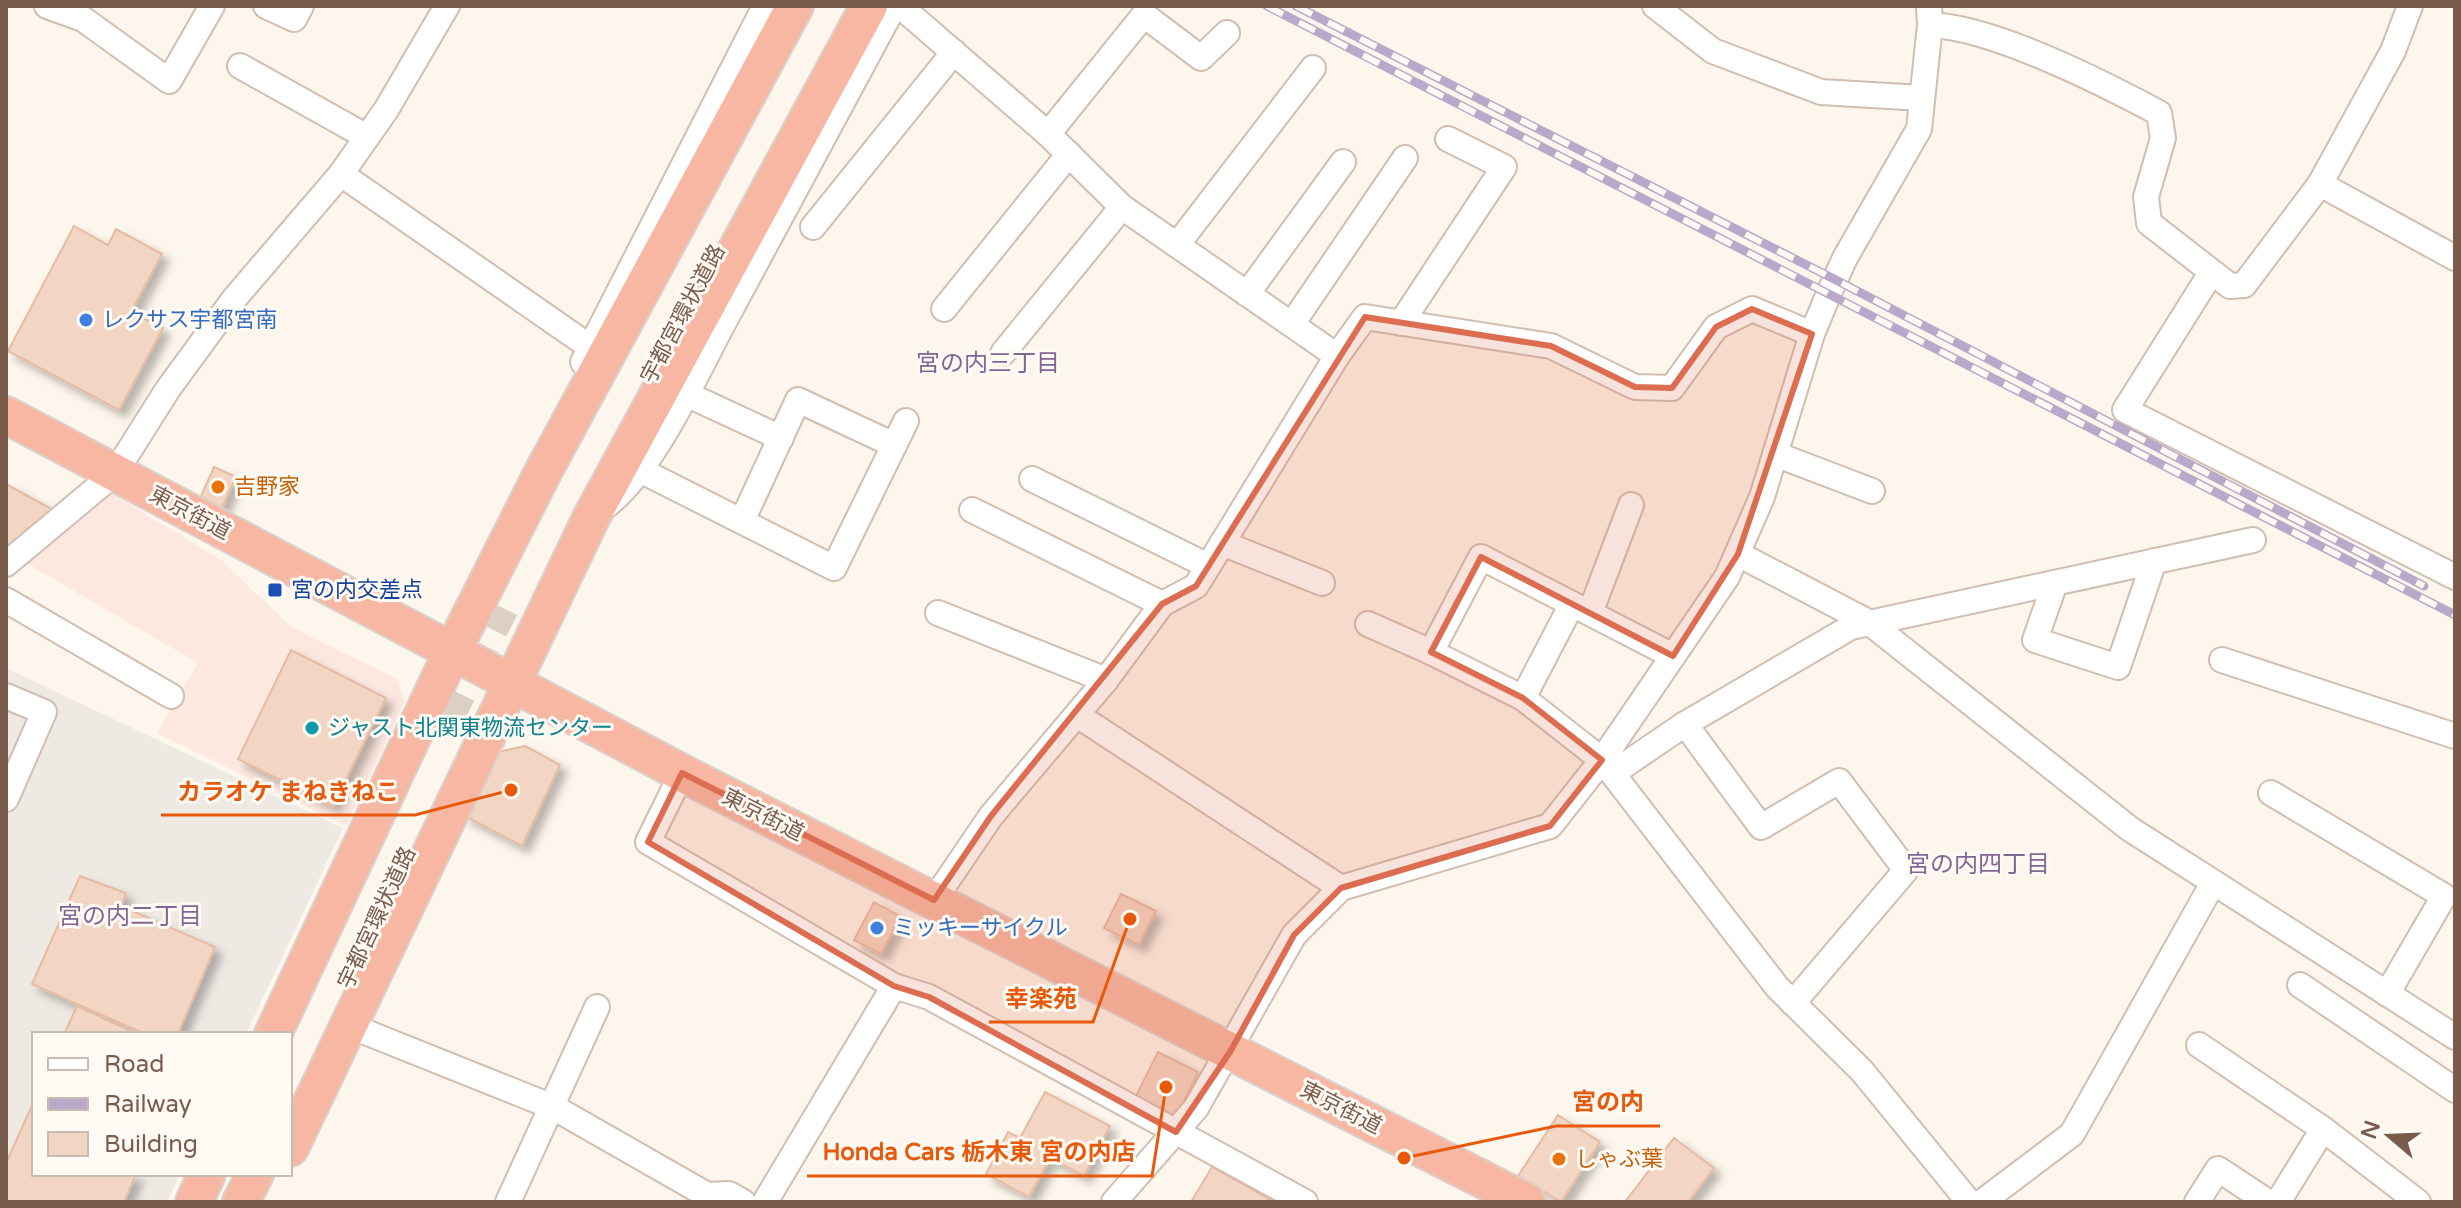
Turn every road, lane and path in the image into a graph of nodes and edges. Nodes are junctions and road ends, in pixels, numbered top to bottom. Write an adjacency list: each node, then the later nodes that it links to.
1 (47, 6): 2 (street)
2 (212, 6)
3 (266, 6): 4 (street)
4 (301, 6)
5 (447, 6): 22 (street)
6 (765, 6): 39 (street)
7 (795, 6): 49 (highway)
8 (819, 6): 9 (highway, 宇都宮環状道路)
9 (847, 6)
10 (869, 6): 55 (highway)
11 (894, 6): 42 (street)
12 (900, 6): 17 (street)
13 (1655, 6): 20 (street)
14 (2410, 6): 28 (street)
15 (1930, 16): 20 (street); 33 (street)
16 (1227, 33): 21 (street)
17 (954, 52): 21 (street); 30 (street)
18 (240, 66): 22 (street)
19 (1313, 68): 31 (street)
20 (1922, 98): 38 (street)
21 (1048, 134): 24 (street)
22 (367, 137): 27 (street)
23 (1448, 139): 36 (street)
24 (1069, 154): 29 (street); 35 (street)
25 (1405, 158): 37 (street)
26 (1343, 162): 34 (street)
27 (341, 174): 39 (street); 50 (street)
28 (2320, 184): 32 (street); 33 (street)
29 (1122, 207): 31 (street); 40 (street)
30 (813, 227)
31 (1177, 245): 34 (street)
32 (2455, 258)
33 (2211, 273): 63 (street)
34 (1247, 294): 37 (street)
35 (944, 309)
36 (1401, 323): 38 (street); 41 (street)
37 (1292, 324): 41 (street)
38 (1812, 334): 47 (street)
39 (590, 347): 49 (street)
40 (1003, 353)
41 (1337, 356): 58 (street)
42 (684, 393): 45 (street); 48 (street)
43 (6, 415): 50 (highway, 東京街道)
44 (906, 421): 46 (street)
45 (781, 438): 46 (street); 56 (street)
46 (894, 445): 56 (street)
47 (1775, 454): 52 (street); 59 (street)
48 (640, 470): 55 (street); 56 (street)
49 (543, 472): 72 (highway)
50 (115, 473): 61 (street); 72 (highway, 東京街道)
51 (1032, 479): 62 (street)
52 (1872, 491)
53 (1631, 505): 68 (street)
54 (972, 510): 67 (street)
55 (591, 518): 77 (highway)
56 (742, 521)
57 (2253, 540): 60 (street)
58 (1222, 543): 62 (street); 64 (street)
59 (1738, 554): 70 (street); 74 (street)
60 (2154, 561): 65 (street); 65 (street)
61 (6, 564)
62 (1208, 566): 67 (street)
63 (2455, 577)
64 (1322, 583)
65 (2055, 583): 70 (street)
66 (6, 600): 79 (street)
67 (1162, 604): 76 (street)
68 (1581, 608): 73 (street); 74 (street); 80 (street)
69 (938, 613): 76 (street)
70 (1870, 623): 82 (street); 88 (street)
71 (1368, 624): 73 (street)
72 (452, 652): 77 (highway, 東京街道); 97 (highway)
73 (1431, 652): 80 (street)
74 (1673, 656): 84 (street)
75 (2222, 660): 83 (street)
76 (1106, 680): 81 (street)
77 (511, 684): 85 (highway, 東京街道); 96 (highway)
78 (6, 696): 87 (street)
79 (171, 696)
80 (1523, 698): 84 (street)
81 (1077, 715): 89 (street); 90 (street)
82 (1685, 724): 84 (street); 94 (street)
83 (2455, 736)
84 (1607, 766): 89 (street); 94 (street)
85 (682, 773): 90 (highway, 東京街道); 92 (street)
86 (2271, 793): 93 (street)
87 (6, 799)
88 (2213, 883): 93 (street); 123 (street)
89 (1341, 888): 101 (street)
90 (934, 900): 101 (highway, 東京街道)
91 (2300, 985): 102 (street)
92 (894, 986): 106 (street); 118 (street)
93 (2387, 994): 98 (street)
94 (1793, 1003): 122 (street)
95 (597, 1007): 104 (street)
96 (348, 1025): 104 (street); 107 (highway)
97 (274, 1032)
98 (2455, 1037)
99 (292, 1044): 103 (highway, 宇都宮環状道路)
100 (2199, 1045): 105 (street)
101 (1230, 1052): 106 (street); 121 (highway, 東京街道)
102 (2455, 1090)
103 (292, 1096)
104 (553, 1107): 116 (street); 117 (street)
105 (2323, 1129): 126 (street); 127 (street)
106 (1176, 1132): 119 (street); 120 (street)
107 (292, 1144)
108 (206, 1176): 112 (highway)
109 (228, 1176): 113 (highway)
110 (254, 1176): 114 (highway)
111 (277, 1176): 115 (highway)
112 (194, 1202)
113 (216, 1202)
114 (241, 1202)
115 (265, 1202)
116 (508, 1202)
117 (743, 1202)
118 (765, 1202)
119 (1114, 1202)
120 (1305, 1202)
121 (1527, 1202)
122 (1969, 1202)
123 (1982, 1202)
124 (2197, 1202): 125 (street)
125 (2268, 1202)
126 (2278, 1202)
127 (2418, 1202)

